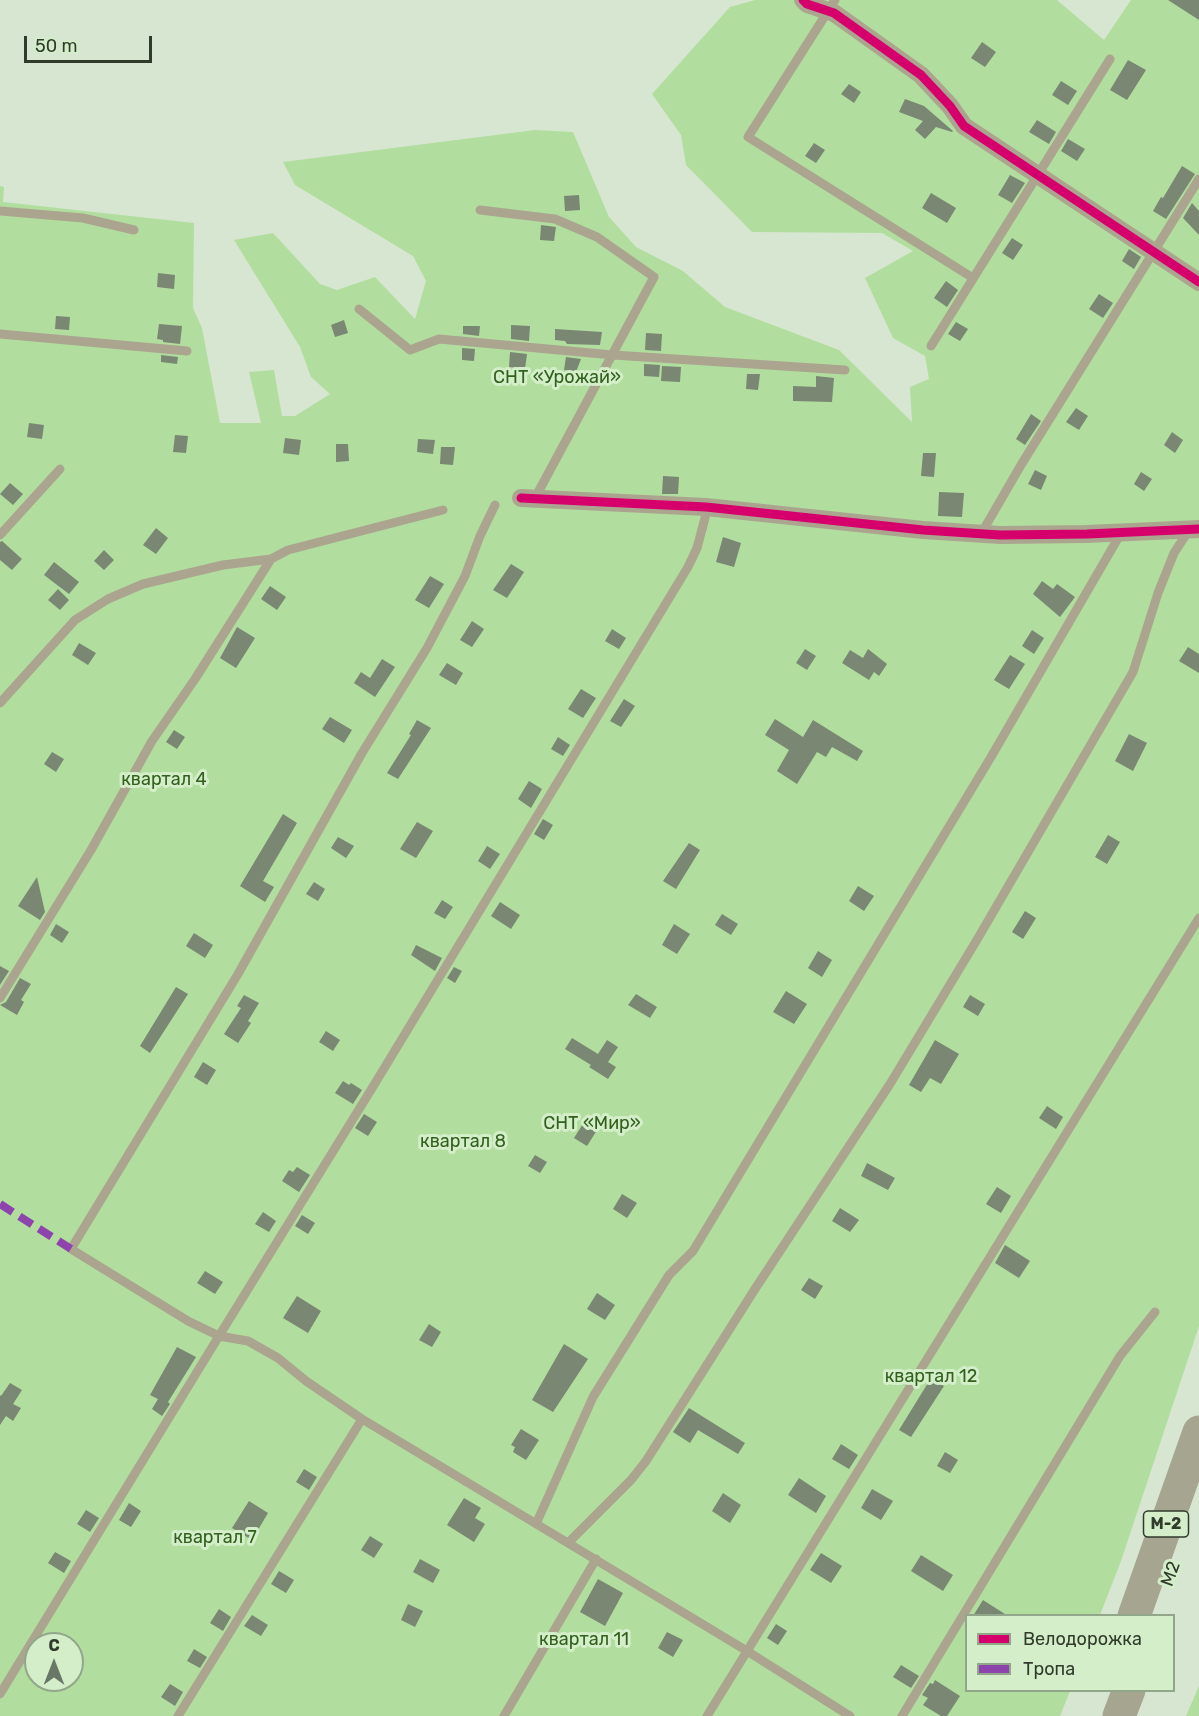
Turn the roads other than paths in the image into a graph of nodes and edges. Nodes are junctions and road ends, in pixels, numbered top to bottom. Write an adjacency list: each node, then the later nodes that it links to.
1 (802, 0): 2 (street)
2 (832, 5): 4 (street); 10 (lane)
3 (1110, 59): 4 (lane)
4 (1037, 176): 9 (street); 10 (lane)
5 (1199, 179): 9 (lane)
6 (480, 210): 16 (lane)
7 (0, 211): 8 (lane)
8 (134, 230)
9 (1153, 252): 11 (street); 25 (lane)
10 (973, 278): 14 (lane)
11 (1199, 282)
12 (359, 309): 16 (lane)
13 (0, 334): 15 (lane)
14 (931, 346)
15 (188, 351)
16 (613, 355): 17 (lane); 19 (lane)
17 (845, 370)
18 (60, 469): 26 (lane)
19 (528, 498): 21 (street)
20 (495, 506): 32 (lane)
21 (706, 507): 25 (street); 32 (lane)
22 (443, 510): 27 (lane)
23 (1194, 529): 24 (street); 37 (lane)
24 (1122, 532): 25 (street); 36 (lane)
25 (981, 534)
26 (0, 535)
27 (271, 559): 28 (lane); 30 (lane)
28 (0, 703)
29 (1199, 918): 41 (lane)
30 (0, 998)
31 (1155, 1312): 49 (lane)
32 (219, 1336): 33 (lane); 44 (lane)
33 (362, 1419): 36 (lane); 45 (lane)
34 (1199, 1432): 39 (highway, М-2)
35 (1199, 1500): 40 (highway, М2)
36 (536, 1524): 37 (lane)
37 (568, 1543): 38 (lane)
38 (596, 1559): 41 (lane); 46 (lane)
39 (1135, 1614)
40 (1157, 1614)
41 (747, 1651): 47 (lane); 48 (lane)
42 (1106, 1692): 50 (highway)
43 (1128, 1692): 51 (highway)
44 (0, 1694)
45 (178, 1716)
46 (504, 1716)
47 (707, 1716)
48 (850, 1716)
49 (902, 1716)
50 (1098, 1716)
51 (1119, 1716)

